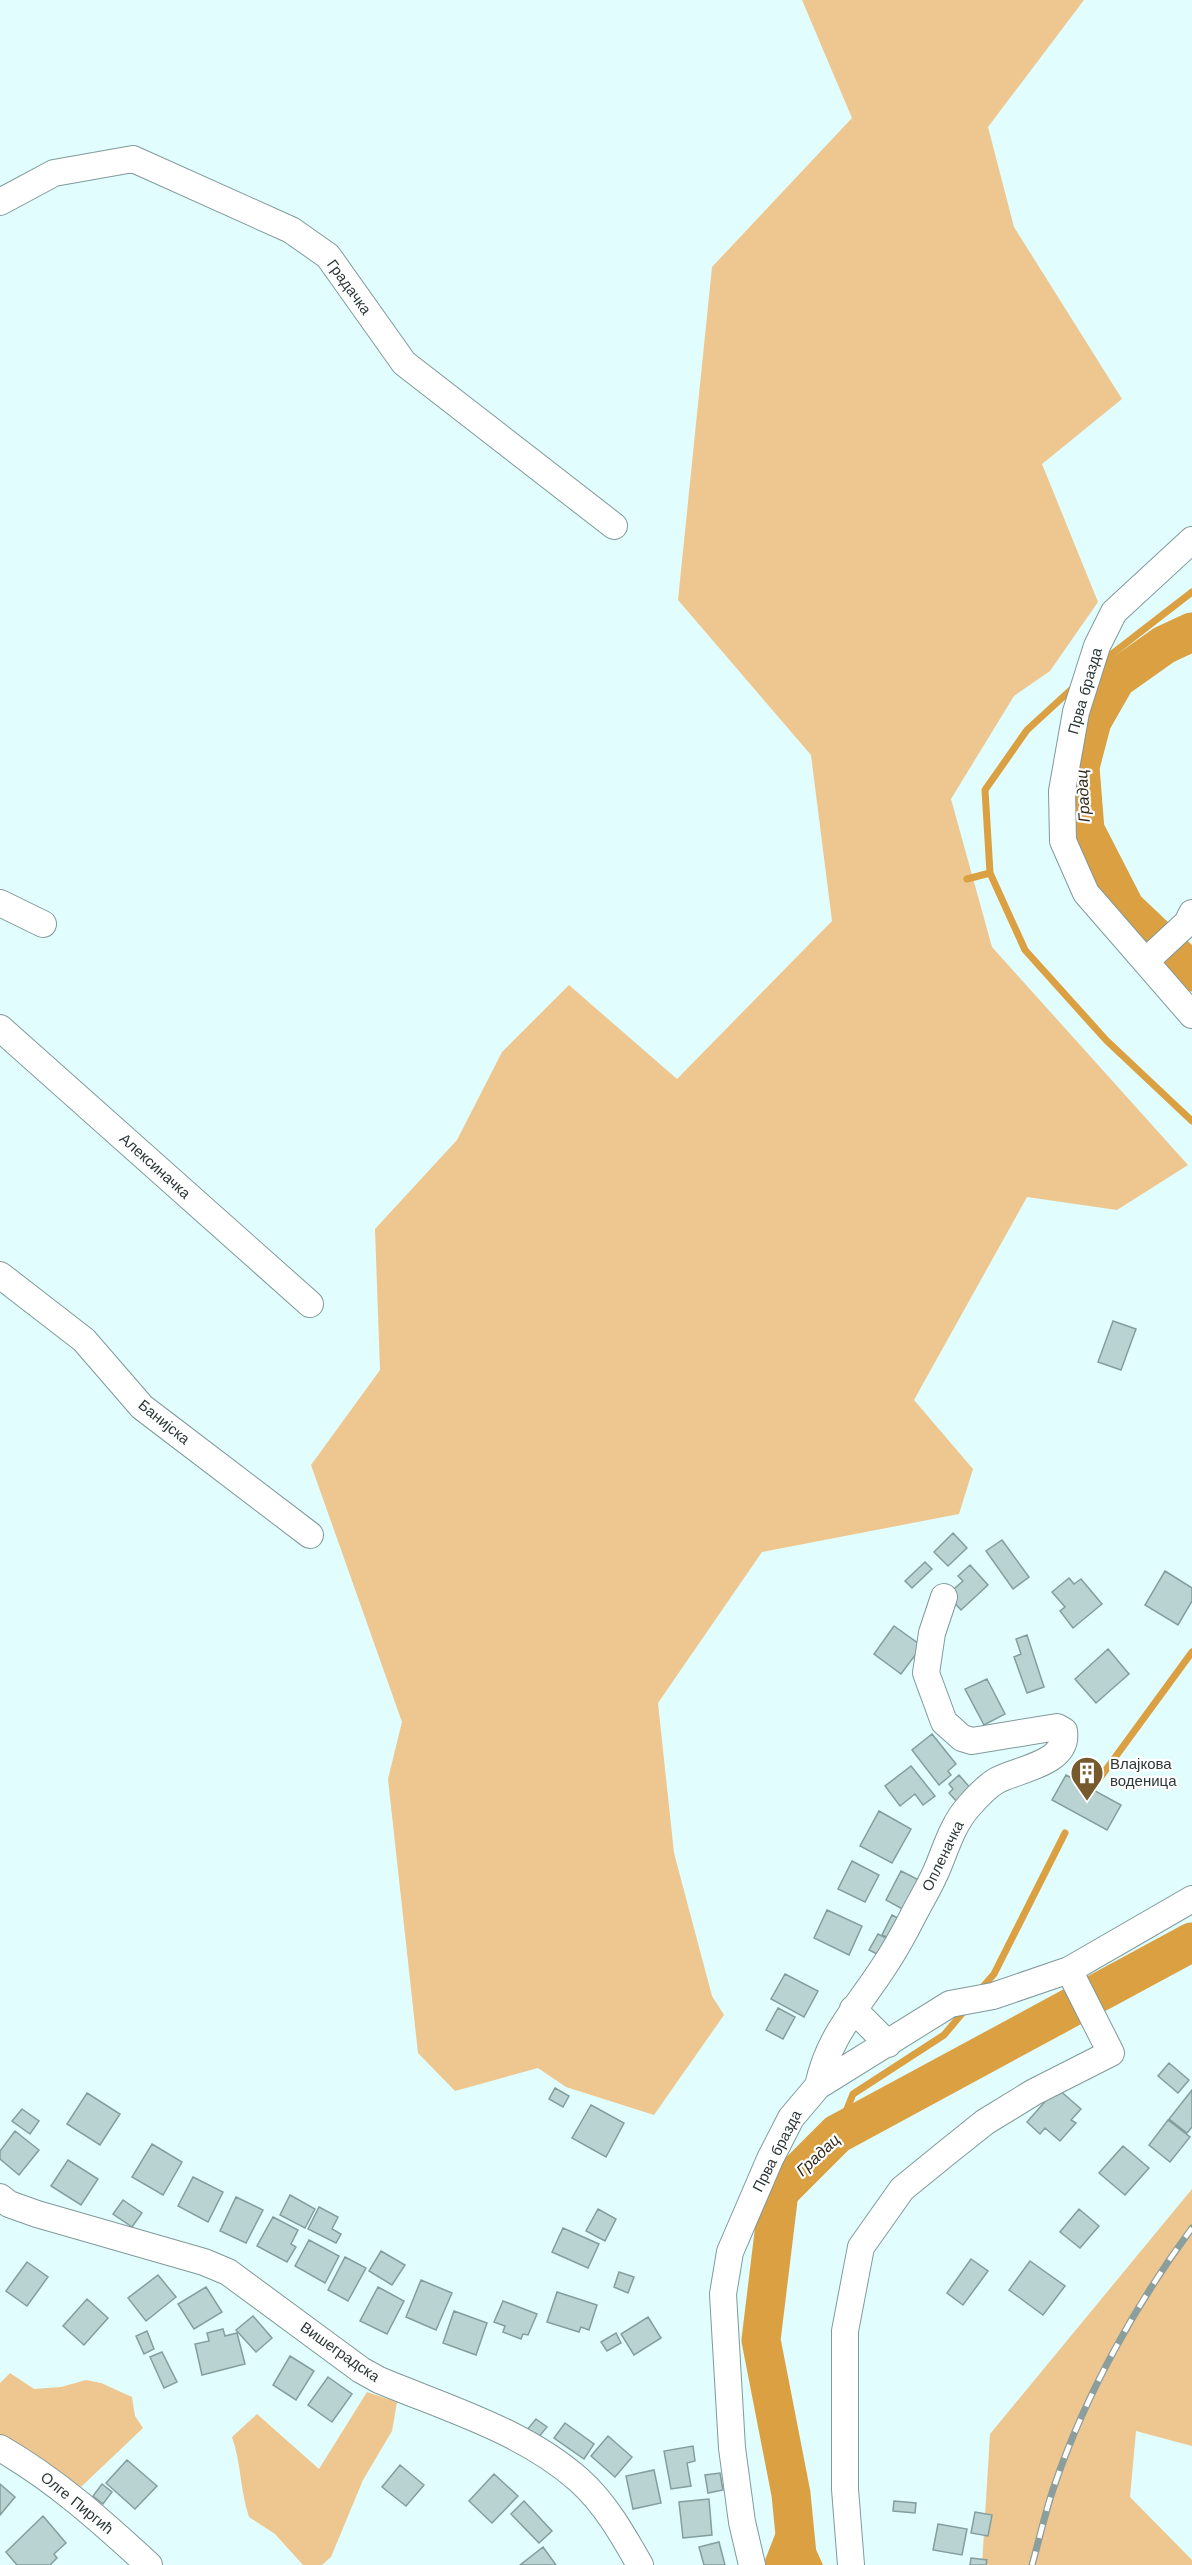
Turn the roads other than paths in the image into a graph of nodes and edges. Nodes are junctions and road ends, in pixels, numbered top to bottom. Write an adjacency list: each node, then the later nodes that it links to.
1 (0, 202): 2 (street, Градачка)
2 (614, 526)
3 (1192, 540): 7 (street, Прва бразда)
4 (0, 903): 6 (street)
5 (1189, 918): 7 (street)
6 (43, 924)
7 (1146, 961): 8 (street, Прва бразда)
8 (1192, 1015)
9 (0, 1028): 11 (street, Алексиначка)
10 (0, 1275): 12 (street, Банијска)
11 (310, 1304)
12 (310, 1535)
13 (944, 1597): 16 (street, Опленачка)
14 (1192, 1899): 15 (street, Прва бразда)
15 (1073, 1978): 17 (street, Прва бразда); 24 (street)
16 (853, 2009): 17 (street); 18 (street, Опленачка)
17 (888, 2044): 18 (street, Прва бразда)
18 (818, 2086): 23 (street, Прва бразда)
19 (0, 2197): 22 (street, Вишеградска)
20 (0, 2448): 21 (street, Олге Пиргић)
21 (149, 2565)
22 (640, 2565)
23 (752, 2565)
24 (851, 2565)

